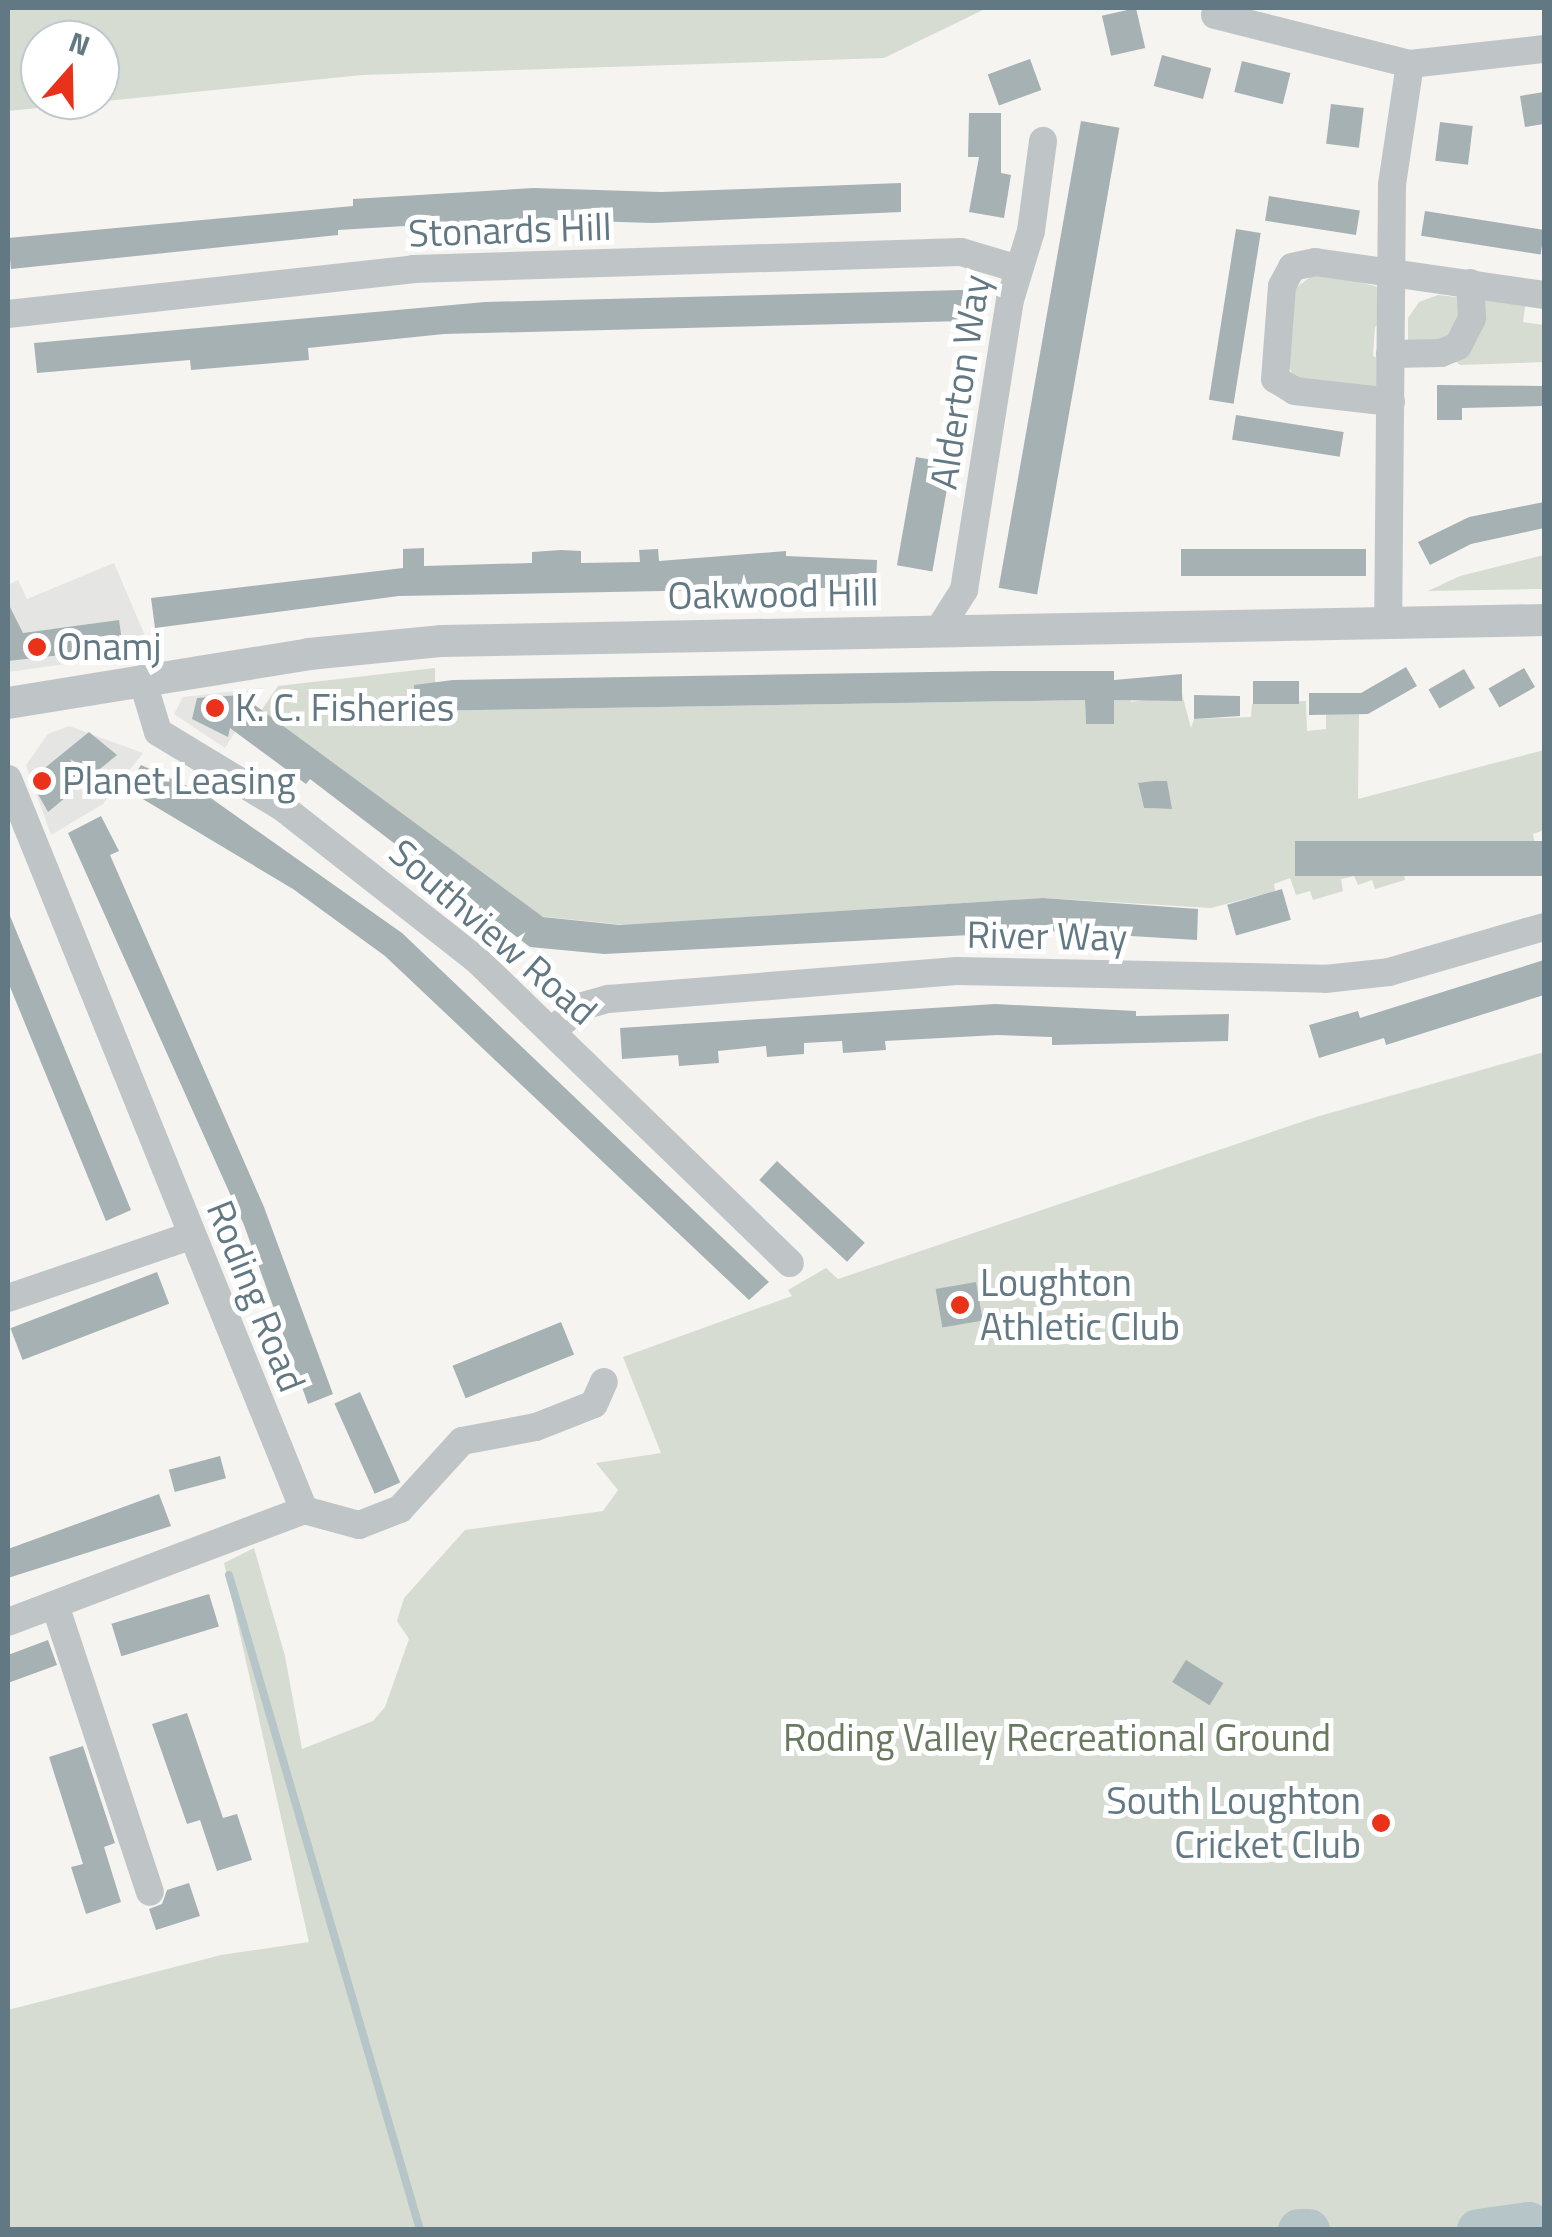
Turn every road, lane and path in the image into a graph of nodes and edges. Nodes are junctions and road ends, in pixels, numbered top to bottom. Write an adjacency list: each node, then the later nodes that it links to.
1 (1215, 15): 3 (street)
2 (1544, 49): 3 (street)
3 (1410, 64): 6 (street)
4 (1043, 140): 5 (street, Alderton Way)
5 (1016, 268): 9 (street, Stonards Hill); 14 (street, Alderton Way)
6 (1392, 273): 7 (street); 10 (street); 11 (street)
7 (1470, 283): 8 (street); 10 (street)
8 (1544, 295)
9 (8, 314)
10 (1390, 354): 11 (street)
11 (1391, 402): 13 (street)
12 (1544, 620): 13 (street, Oakwood Hill)
13 (1388, 623): 14 (street, Oakwood Hill)
14 (938, 631): 15 (street, Oakwood Hill)
15 (142, 679): 16 (street, Oakwood Hill); 19 (street, Southview Road)
16 (8, 704)
17 (8, 779): 20 (street, Roding Road)
18 (1544, 927): 19 (street, River Way)
19 (552, 1030): 21 (street, Southview Road)
20 (190, 1236): 22 (street); 24 (street, Roding Road)
21 (790, 1263)
22 (8, 1298)
23 (604, 1382): 24 (street)
24 (304, 1510): 25 (street)
25 (55, 1606): 26 (street); 27 (street)
26 (8, 1622)
27 (150, 1892)

